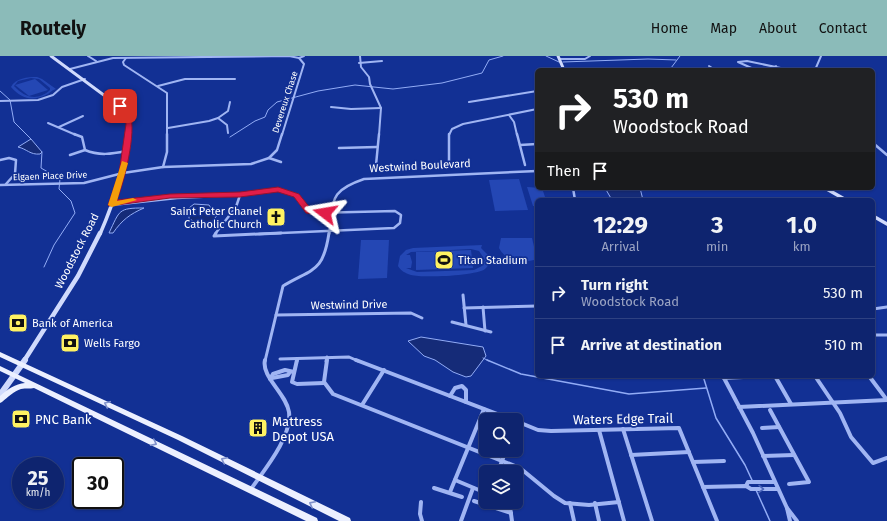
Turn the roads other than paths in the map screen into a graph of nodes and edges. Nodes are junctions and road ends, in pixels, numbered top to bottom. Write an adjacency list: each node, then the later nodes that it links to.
1 (51, 56): 17 (street, Woodstock Road)
2 (88, 56): 10 (street)
3 (304, 56): 8 (street)
4 (360, 56): 12 (street)
5 (590, 56): 9 (street)
6 (820, 56): 22 (street)
7 (126, 58): 8 (street, Devereux Chase); 10 (street, Devereux Chase); 25 (street)
8 (298, 58): 49 (street, Devereux Chase)
9 (558, 58): 18 (street)
10 (96, 61): 17 (street, Devereux Chase)
11 (382, 61): 12 (street)
12 (360, 63): 31 (street)
13 (768, 65): 15 (street); 16 (street); 20 (street)
14 (709, 66): 19 (street)
15 (777, 66): 16 (street); 21 (street)
16 (772, 67)
17 (70, 68): 23 (street, Woodstock Road)
18 (563, 68)
19 (712, 68)
20 (752, 68)
21 (784, 68)
22 (816, 68)
23 (85, 79): 27 (street); 46 (street, Woodstock Road)
24 (235, 79): 25 (street)
25 (158, 86): 38 (street)
26 (535, 91): 29 (street)
27 (0, 101)
28 (230, 102): 35 (street)
29 (469, 102)
30 (332, 107): 31 (street)
31 (381, 108): 43 (street)
32 (535, 110): 33 (street)
33 (509, 115): 41 (street); 55 (street)
34 (83, 116): 37 (street)
35 (218, 118): 38 (street); 39 (street)
36 (48, 123): 37 (street)
37 (59, 127): 45 (street)
38 (168, 128): 54 (street)
39 (228, 133)
40 (535, 144): 41 (street)
41 (520, 145): 53 (street)
42 (875, 145): 48 (street)
43 (377, 147): 44 (street); 52 (street)
44 (339, 148)
45 (85, 150): 46 (street); 47 (street)
46 (126, 151): 57 (street, Woodstock Road)
47 (70, 154)
48 (887, 155)
49 (269, 158): 51 (street); 54 (street)
50 (0, 160): 59 (street)
51 (281, 162)
52 (376, 165)
53 (525, 165)
54 (163, 167): 57 (street)
55 (449, 167)
56 (535, 171): 64 (street, Westwind Boulevard)
57 (123, 173): 59 (street, Elgaen Place Drive); 63 (street, Woodstock Road)
58 (0, 185): 59 (street, Elgaen Place Drive)
59 (5, 185)
60 (828, 190): 62 (street)
61 (240, 195): 63 (street); 64 (street); 67 (street)
62 (842, 198)
63 (114, 205): 86 (street, Woodstock Road)
64 (332, 213): 67 (street, Westwind Boulevard); 67 (street)
65 (875, 217): 66 (street)
66 (887, 224)
67 (329, 230): 74 (street, Westwind Boulevard)
68 (463, 295): 72 (street)
69 (535, 306): 70 (street)
70 (483, 307): 72 (street); 78 (street)
71 (887, 307): 73 (street)
72 (464, 308): 77 (street)
73 (875, 309)
74 (276, 315): 75 (street, Westwind Drive); 93 (street, Westwind Boulevard)
75 (422, 318)
76 (452, 322): 77 (street)
77 (466, 325): 78 (street)
78 (485, 331): 79 (street)
79 (490, 332)
80 (875, 335): 81 (street)
81 (887, 335)
82 (0, 354): 86 (main road)
83 (327, 358): 85 (street); 88 (street); 98 (street)
84 (280, 359): 85 (street)
85 (296, 359): 90 (street)
86 (22, 364): 91 (street, Woodstock Road); 128 (main road, one-way to 86)
87 (0, 368): 91 (main road)
88 (384, 370): 101 (street); 107 (street)
89 (279, 372): 90 (street); 92 (street); 93 (street)
90 (292, 372): 92 (street); 98 (street)
91 (14, 375): 99 (main road); 100 (street, Woodstock Road)
92 (280, 377): 93 (street)
93 (271, 378): 128 (street, Westwind Boulevard)
94 (724, 378): 108 (street)
95 (776, 378): 106 (street)
96 (816, 378): 105 (street)
97 (870, 378): 103 (street)
98 (324, 383): 107 (street)
99 (36, 386): 102 (main road); 136 (main road, one-way to 136)
100 (0, 395)
101 (450, 396): 104 (street); 104 (street)
102 (0, 400)
103 (887, 400): 105 (street)
104 (466, 402): 109 (street)
105 (832, 402): 106 (street); 123 (street)
106 (791, 404): 108 (street)
107 (362, 406): 117 (street)
108 (739, 406): 121 (street)
109 (484, 409): 111 (street); 117 (street)
110 (770, 410): 113 (street)
111 (495, 413)
112 (523, 425): 116 (street, Waters Edge Trail)
113 (779, 427): 114 (street); 120 (street)
114 (762, 428)
115 (623, 429): 116 (street, Waters Edge Trail); 118 (street, Waters Edge Trail); 119 (street)
116 (599, 430): 144 (street)
117 (468, 447): 124 (street); 129 (street)
118 (689, 452): 119 (street); 126 (street, Waters Edge Trail)
119 (631, 454): 159 (street)
120 (794, 455): 121 (street); 131 (street)
121 (763, 456): 130 (street)
122 (503, 457): 124 (street)
123 (887, 458)
124 (502, 461): 127 (street); 145 (street)
125 (724, 461): 126 (street)
126 (693, 462): 135 (street, Waters Edge Trail)
127 (501, 465)
128 (259, 477): 136 (street, Westwind Boulevard); 152 (main road, one-way to 128)
129 (454, 480): 134 (street); 139 (street)
130 (774, 482): 132 (street); 137 (street)
131 (790, 484)
132 (746, 486): 135 (street); 137 (street, one-way to 137)
133 (434, 488): 139 (street)
134 (473, 488): 138 (street); 154 (street)
135 (703, 488): 160 (street, Waters Edge Trail)
136 (251, 489): 151 (main road)
137 (778, 489): 147 (street)
138 (479, 490)
139 (450, 492): 140 (street)
140 (462, 497)
141 (474, 501): 143 (street)
142 (421, 502): 153 (street)
143 (479, 502)
144 (619, 502): 146 (street); 158 (street)
145 (570, 503): 146 (street); 156 (street)
146 (595, 503): 157 (street)
147 (787, 508): 161 (street); 162 (street)
148 (501, 509): 150 (street)
149 (510, 509): 150 (street)
150 (511, 513): 155 (street)
151 (314, 521)
152 (347, 521)
153 (422, 521)
154 (461, 521)
155 (512, 521)
156 (574, 521)
157 (599, 521)
158 (624, 521)
159 (652, 521)
160 (717, 521)
161 (790, 521)
162 (797, 521)

